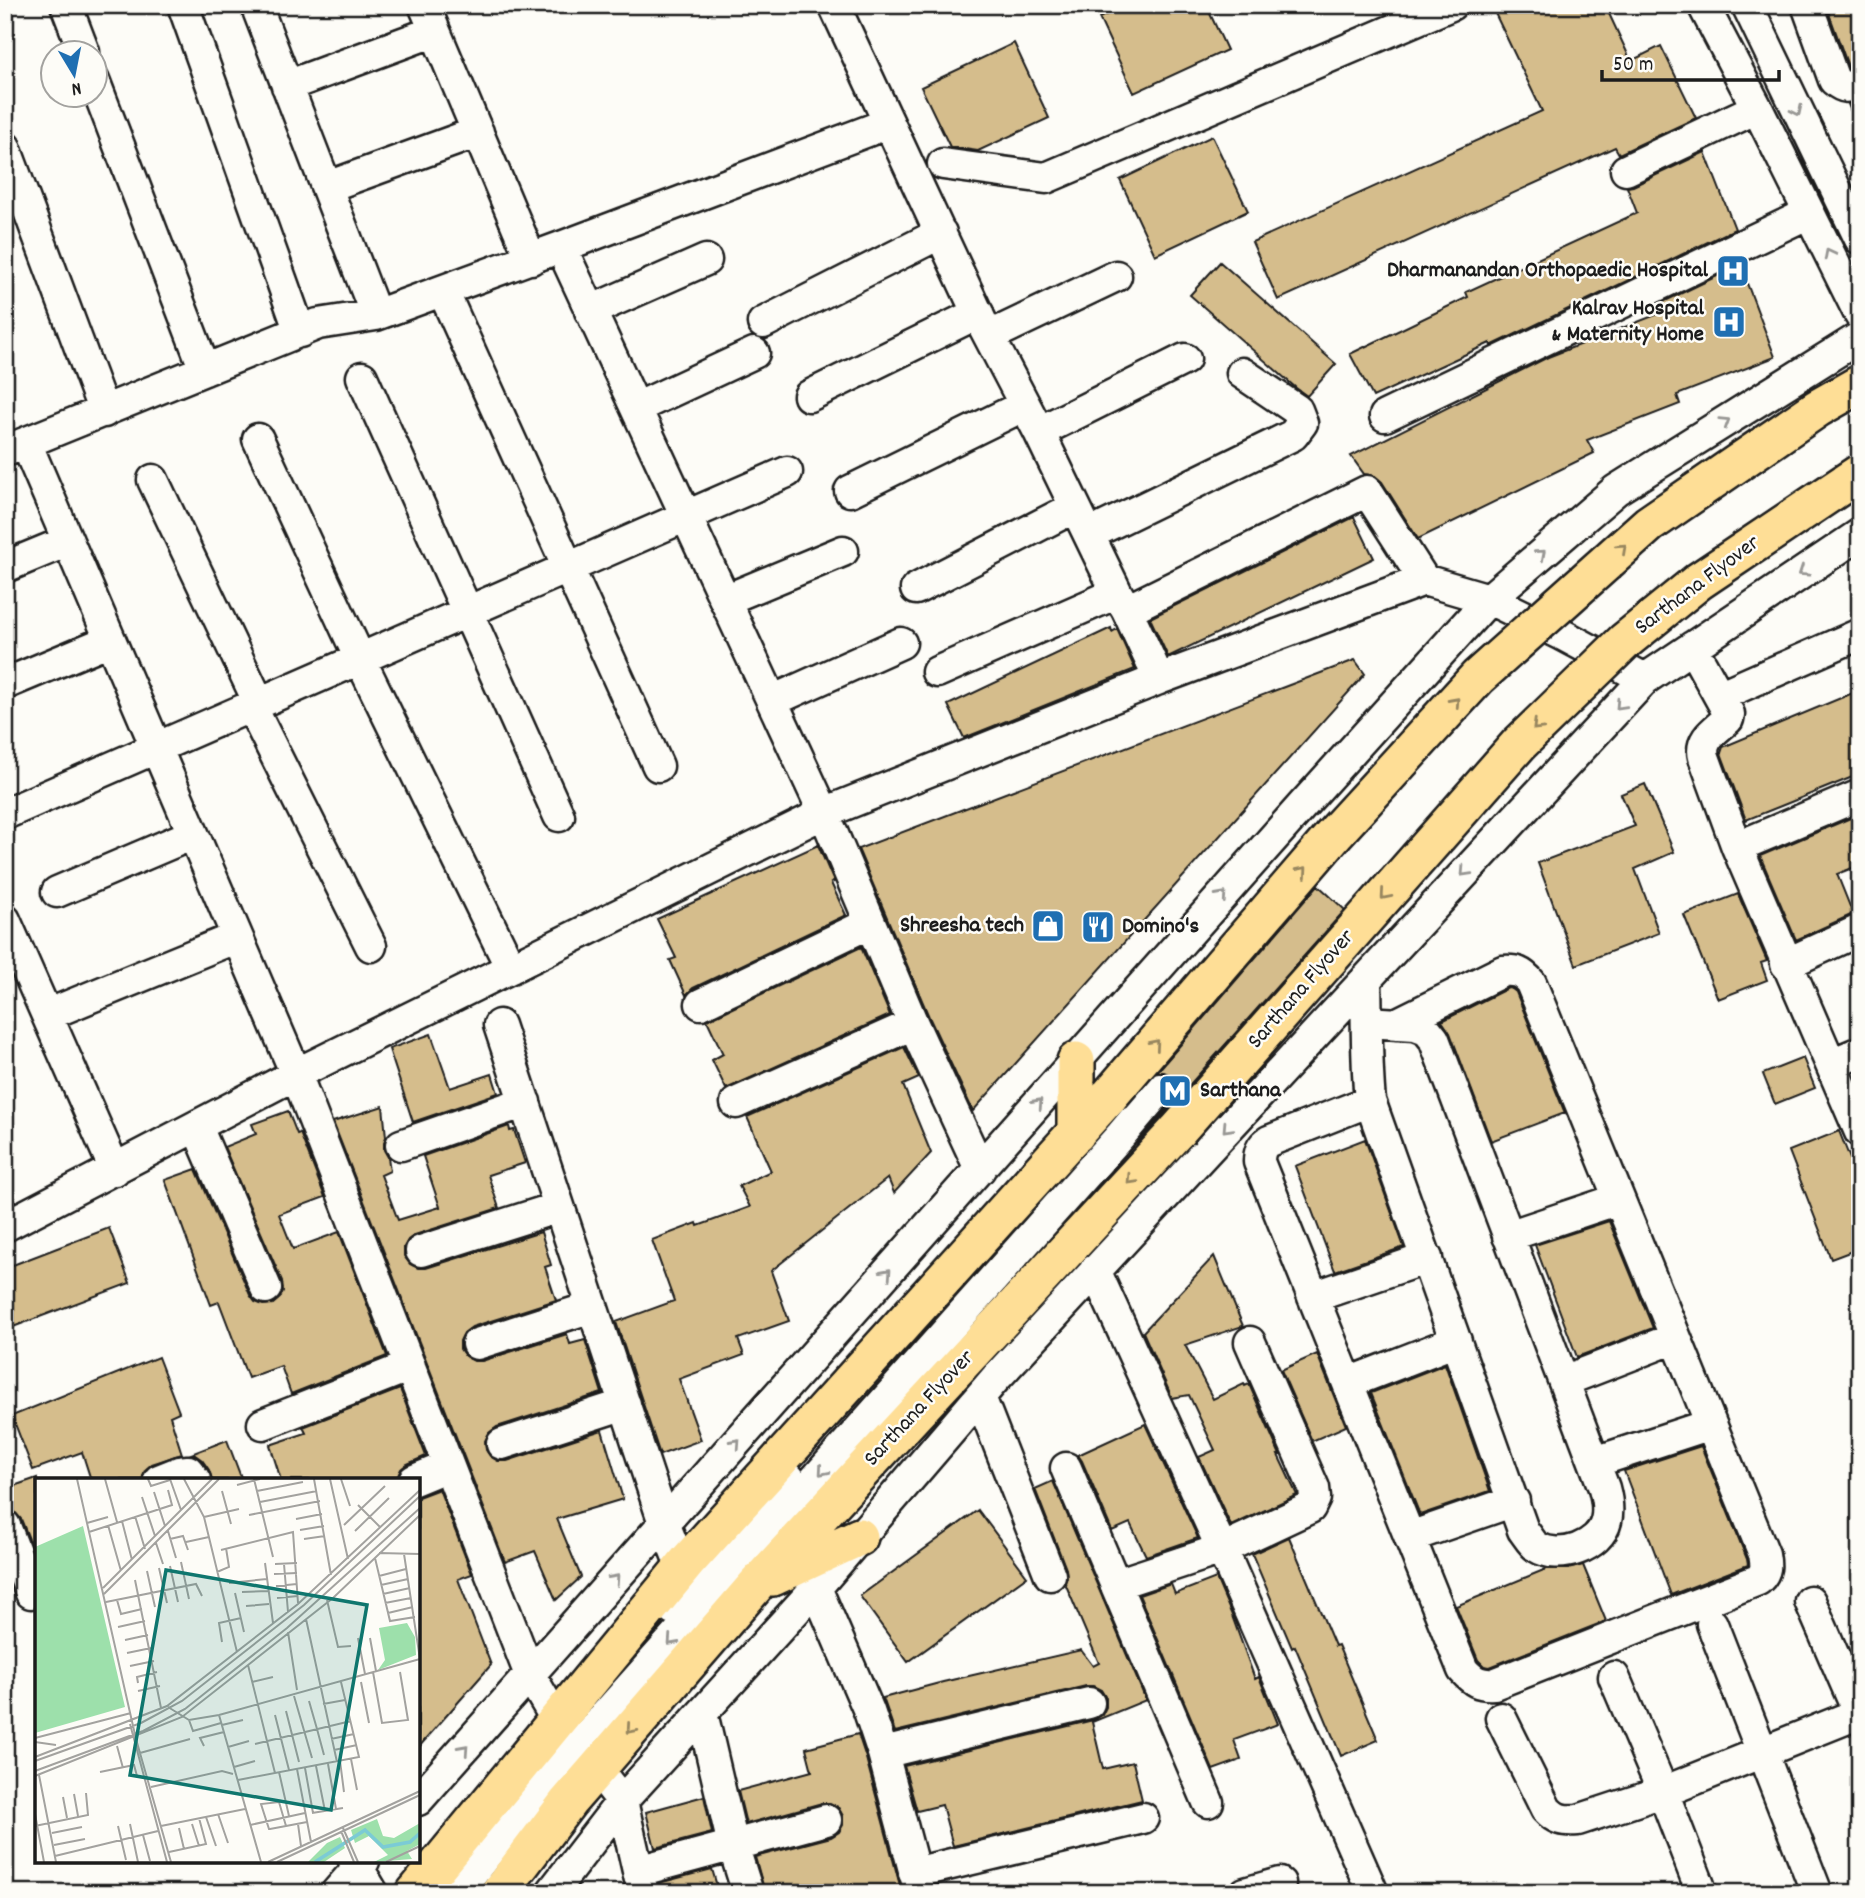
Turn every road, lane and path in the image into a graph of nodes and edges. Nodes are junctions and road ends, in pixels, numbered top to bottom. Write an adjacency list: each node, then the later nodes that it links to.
1 (66, 5): 10 (street)
2 (183, 5): 34 (street)
3 (256, 5): 12 (street)
4 (834, 5): 15 (street)
5 (1451, 5): 18 (street)
6 (1703, 5): 14 (street)
7 (1747, 5): 23 (street, one-way to 23)
8 (1807, 5): 11 (street)
9 (430, 18): 12 (street); 16 (street)
10 (79, 38)
11 (1860, 83)
12 (287, 86): 20 (street)
13 (105, 108): 38 (street)
14 (1757, 108): 19 (street); 21 (street)
15 (889, 123): 22 (street); 24 (street)
16 (478, 132): 20 (street); 25 (street)
17 (5, 146): 45 (street)
18 (943, 164)
19 (1626, 170)
20 (327, 187): 30 (street)
21 (1809, 213): 31 (street, one-way to 21); 46 (street)
22 (941, 233): 32 (street); 33 (street)
23 (1860, 239)
24 (561, 247): 25 (street); 29 (street)
25 (531, 259): 28 (street)
26 (706, 260): 29 (street)
27 (1116, 276): 33 (street)
28 (443, 291): 30 (street); 61 (street)
29 (590, 311): 44 (street)
30 (376, 315): 34 (street)
31 (1860, 315)
32 (764, 323)
33 (984, 325): 42 (street); 43 (street)
34 (300, 332): 38 (street)
35 (1860, 337): 64 (street, one-way to 35)
36 (754, 353): 44 (street)
37 (1185, 359): 47 (street)
38 (205, 370): 45 (street)
39 (1242, 373): 56 (street)
40 (362, 377): 67 (street)
41 (1860, 384): 113 (main road, one-way to 41, bridge)
42 (809, 396)
43 (1026, 405): 47 (street); 53 (street)
44 (636, 408): 55 (street)
45 (104, 412): 49 (street)
46 (1385, 416)
47 (1040, 432): 54 (street)
48 (258, 439): 72 (street)
49 (15, 447): 58 (street)
50 (787, 472): 55 (street)
51 (1860, 473): 154 (main road, Sarthana Flyover, one-way to 154, bridge)
52 (153, 481): 79 (street)
53 (850, 491)
54 (1075, 507): 56 (street); 63 (street)
55 (686, 517): 61 (street); 65 (street)
56 (1090, 534): 66 (street)
57 (1860, 534): 71 (street, one-way to 71)
58 (68, 541): 60 (street); 69 (street)
59 (843, 551): 65 (street)
60 (5, 567)
61 (568, 568): 67 (street); 81 (street)
62 (1424, 580): 64 (street); 66 (street); 74 (street)
63 (916, 589)
64 (1489, 599): 75 (street); 104 (street, one-way to 64)
65 (725, 600): 78 (street)
66 (1122, 601): 73 (street); 74 (street)
67 (467, 612): 72 (street); 85 (street)
68 (1860, 634): 77 (street)
69 (110, 640): 76 (street); 80 (street)
70 (901, 643): 78 (street)
71 (1692, 647): 75 (street); 77 (street)
72 (360, 659): 79 (street); 95 (street)
73 (937, 672)
74 (1159, 679): 83 (street)
75 (1645, 679): 96 (street, one-way to 96)
76 (5, 684)
77 (1719, 696): 87 (street)
78 (772, 701): 83 (street)
79 (255, 705): 80 (street); 93 (street)
80 (156, 748): 84 (street); 86 (street)
81 (658, 766)
82 (1860, 795): 87 (street)
83 (824, 813): 90 (street); 95 (street)
84 (5, 814)
85 (559, 816)
86 (193, 834): 88 (street); 92 (street)
87 (1737, 847): 94 (street)
88 (57, 892)
89 (5, 920): 98 (street)
90 (870, 923): 97 (street); 100 (street)
91 (1860, 930): 94 (street)
92 (237, 937): 98 (street); 106 (street)
93 (371, 946)
94 (1786, 964): 105 (street)
95 (511, 968): 106 (street)
96 (1366, 979): 99 (street); 103 (street)
97 (701, 1004)
98 (47, 1015): 116 (street)
99 (1381, 1023): 107 (street); 117 (street); 120 (street)
100 (913, 1024): 109 (street); 115 (street)
101 (499, 1025): 108 (street)
102 (1860, 1052): 105 (street)
103 (1292, 1059): 112 (street); 123 (street, one-way to 123)
104 (1076, 1061): 113 (main road); 115 (street, one-way to 104)
105 (1831, 1064): 111 (street)
106 (296, 1074): 110 (street); 131 (street)
107 (1370, 1101): 122 (street); 125 (street)
108 (525, 1102): 114 (street); 118 (street)
109 (736, 1103)
110 (197, 1127): 116 (street); 124 (street)
111 (1860, 1132)
112 (1121, 1135): 113 (street); 183 (street, one-way to 183)
113 (1079, 1143): 151 (main road); 182 (street)
114 (401, 1145)
115 (980, 1169): 146 (street, one-way to 115)
116 (115, 1170): 119 (street)
117 (1619, 1199): 120 (street); 127 (street)
118 (559, 1207): 121 (street); 126 (street)
119 (5, 1226)
120 (1508, 1236): 132 (street)
121 (421, 1251)
122 (1427, 1258): 125 (street); 128 (street)
123 (1095, 1270): 134 (street); 150 (street)
124 (267, 1289)
125 (1313, 1297): 133 (street)
126 (592, 1307): 130 (street); 135 (street)
127 (1675, 1338): 132 (street); 136 (street)
128 (1456, 1341): 133 (street); 145 (street)
129 (1250, 1342): 150 (street)
130 (477, 1344)
131 (410, 1366): 137 (street); 140 (street)
132 (1564, 1381): 139 (street)
133 (1348, 1383): 149 (street)
134 (980, 1397): 148 (street); 152 (street)
135 (625, 1404): 138 (street); 146 (street)
136 (1711, 1423): 139 (street); 149 (street)
137 (263, 1424)
138 (502, 1444)
139 (1595, 1462): 145 (street)
140 (449, 1466): 144 (street); 159 (street)
141 (1066, 1468): 153 (street)
142 (164, 1478): 143 (street)
143 (193, 1478)
144 (419, 1478)
145 (1514, 1501): 149 (street)
146 (664, 1523): 151 (street); 159 (street, one-way to 146)
147 (5, 1526): 156 (street)
148 (859, 1537): 154 (main road); 155 (street)
149 (1410, 1537)
150 (1222, 1549): 153 (street); 188 (street)
151 (682, 1568): 165 (main road)
152 (1050, 1575)
153 (1116, 1584): 172 (street)
154 (756, 1585): 168 (main road, Sarthana Flyover, one-way to 168)
155 (816, 1588): 162 (street); 166 (street)
156 (31, 1593)
157 (1810, 1601): 163 (street)
158 (1712, 1624): 167 (street)
159 (530, 1675): 165 (street); 170 (street, one-way to 159)
160 (1614, 1677): 169 (street)
161 (1089, 1703): 166 (street)
162 (702, 1713): 171 (street); 175 (street)
163 (1859, 1714): 167 (street)
164 (1502, 1718): 169 (street)
165 (557, 1721): 181 (main road)
166 (883, 1753): 178 (street)
167 (1760, 1753): 169 (street); 190 (street)
168 (597, 1769): 171 (street); 184 (main road, Sarthana Flyover)
169 (1663, 1792): 189 (street)
170 (420, 1798)
171 (622, 1801): 177 (street); 185 (street)
172 (1208, 1802)
173 (1143, 1818): 178 (street)
174 (826, 1820): 175 (street)
175 (733, 1845): 177 (street); 186 (street)
176 (362, 1871): 180 (street)
177 (640, 1882)
178 (917, 1883)
179 (1280, 1883): 187 (street)
180 (336, 1893)
181 (415, 1893)
182 (434, 1893)
183 (456, 1893)
184 (499, 1893)
185 (551, 1893)
186 (748, 1893)
187 (1245, 1893)
188 (1373, 1893)
189 (1702, 1893)
190 (1817, 1893)

